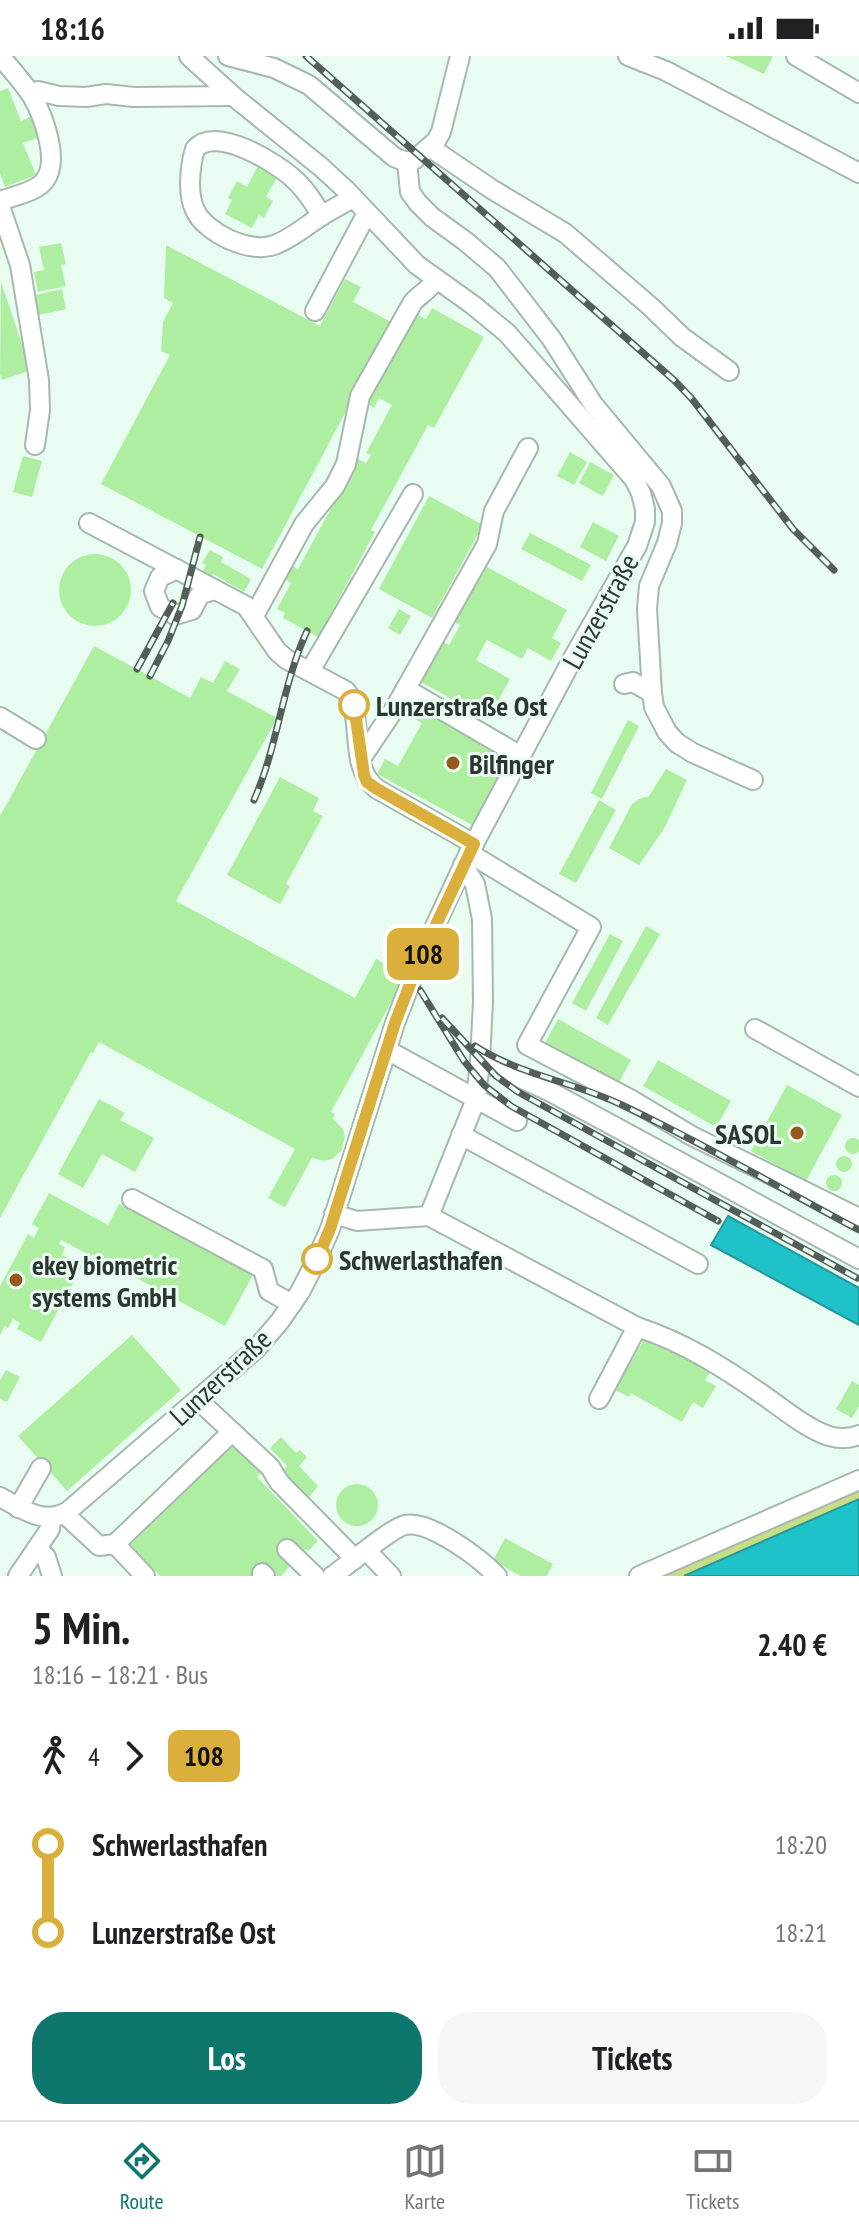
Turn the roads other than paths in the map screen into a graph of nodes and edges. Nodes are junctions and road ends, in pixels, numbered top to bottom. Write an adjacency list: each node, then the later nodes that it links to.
1 (0, 56): 8 (street)
2 (189, 56): 9 (street, Lunzerstraße)
3 (228, 56): 11 (street)
4 (460, 56): 10 (street)
5 (628, 56): 12 (street)
6 (796, 56): 7 (street)
7 (859, 93)
8 (31, 94): 9 (street); 14 (street)
9 (233, 96): 13 (street, Lunzerstraße)
10 (431, 148): 11 (street); 19 (street)
11 (407, 162): 30 (street)
12 (859, 173)
13 (353, 198): 15 (street, Lunzerstraße); 16 (street)
14 (0, 204): 20 (street)
15 (367, 213): 17 (street, Lunzerstraße); 18 (street)
16 (322, 216): 16 (street)
17 (436, 279): 26 (street); 33 (street, Lunzerstraße)
18 (315, 311)
19 (729, 371)
20 (35, 445)
21 (528, 448): 29 (street)
22 (413, 494): 27 (street)
23 (89, 523): 24 (street)
24 (177, 569): 25 (street); 25 (street)
25 (215, 590): 26 (street)
26 (250, 611): 27 (street)
27 (310, 671): 34 (street)
28 (624, 684): 30 (street)
29 (406, 689): 33 (street); 34 (street)
30 (652, 693): 35 (street)
31 (0, 718): 32 (street)
32 (36, 739)
33 (521, 756): 36 (street, Lunzerstraße)
34 (360, 760): 36 (street)
35 (753, 780)
36 (469, 854): 38 (street, Lunzerstraße); 39 (street); 47 (street)
37 (755, 1029): 40 (street)
38 (387, 1050): 41 (street); 45 (street, Lunzerstraße)
39 (480, 1060): 41 (street); 48 (street)
40 (859, 1087)
41 (476, 1099): 42 (street); 43 (street)
42 (517, 1121)
43 (461, 1135): 46 (street); 49 (street)
44 (132, 1199): 50 (street)
45 (334, 1214): 46 (street); 50 (street, Lunzerstraße)
46 (429, 1216): 51 (street)
47 (859, 1218)
48 (859, 1259)
49 (698, 1264)
50 (292, 1304): 53 (street, Lunzerstraße)
51 (637, 1327): 52 (street); 55 (street)
52 (599, 1399)
53 (198, 1400): 54 (street); 60 (street, Lunzerstraße)
54 (232, 1432): 61 (street); 64 (street)
55 (859, 1435)
56 (41, 1468): 59 (street)
57 (859, 1480): 72 (street)
58 (0, 1497): 59 (street)
59 (18, 1508): 60 (street)
60 (59, 1515): 61 (street); 62 (street, Lunzerstraße)
61 (115, 1544): 67 (street)
62 (37, 1548): 65 (street, Lunzerstraße); 66 (street)
63 (287, 1549): 68 (street)
64 (361, 1555): 69 (street); 70 (street); 71 (street)
65 (18, 1576)
66 (52, 1576)
67 (145, 1576)
68 (315, 1576)
69 (332, 1576)
70 (391, 1576)
71 (497, 1576)
72 (639, 1576)

